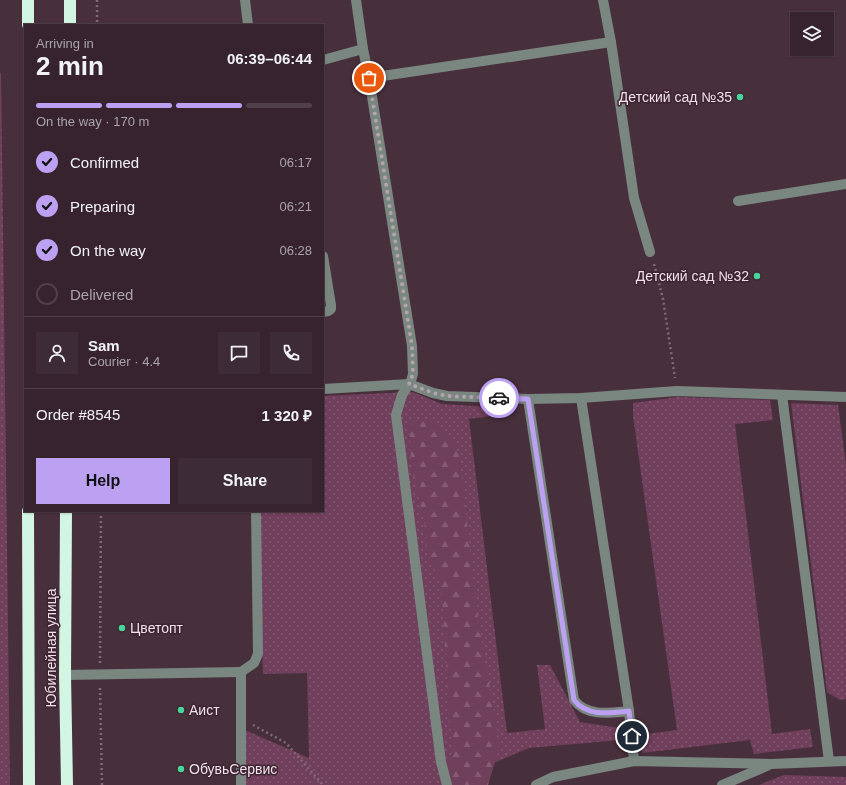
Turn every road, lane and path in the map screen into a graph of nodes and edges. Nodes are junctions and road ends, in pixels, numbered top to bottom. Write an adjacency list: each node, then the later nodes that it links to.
1 (28, 0): 7 (highway)
2 (70, 0): 8 (highway)
3 (97, 0): 9 (path)
4 (245, 0): 10 (street)
5 (356, 0): 12 (street)
6 (603, 0): 11 (street)
7 (28, 24)
8 (70, 24)
9 (97, 24)
10 (248, 24)
11 (611, 42): 14 (street); 17 (street)
12 (363, 49): 13 (street); 14 (street)
13 (324, 60)
14 (369, 78): 20 (street)
15 (846, 184): 16 (street)
16 (738, 201)
17 (650, 252): 22 (path)
18 (324, 261): 19 (street)
19 (324, 312)
20 (409, 384): 21 (street); 26 (street); 46 (street)
21 (324, 389)
22 (677, 390): 23 (street); 25 (street)
23 (782, 395): 24 (street); 37 (street)
24 (846, 397)
25 (581, 398): 26 (street); 34 (street)
26 (528, 399): 34 (street)
27 (28, 512): 41 (highway, Юбилейная улица)
28 (66, 512): 33 (highway, Юбилейная улица)
29 (101, 512): 32 (path)
30 (256, 512): 31 (street)
31 (241, 672): 32 (street); 35 (street)
32 (100, 674): 33 (street); 43 (path)
33 (65, 675): 42 (highway, Юбилейная улица)
34 (629, 711): 36 (street)
35 (241, 719): 44 (street); 45 (path)
36 (634, 761): 39 (street); 40 (street)
37 (829, 761): 38 (street); 39 (street)
38 (846, 761)
39 (771, 764): 48 (street)
40 (555, 781): 47 (street)
41 (29, 785)
42 (67, 785)
43 (102, 785)
44 (241, 785)
45 (323, 785)
46 (447, 785)
47 (536, 785)
48 (722, 785)

